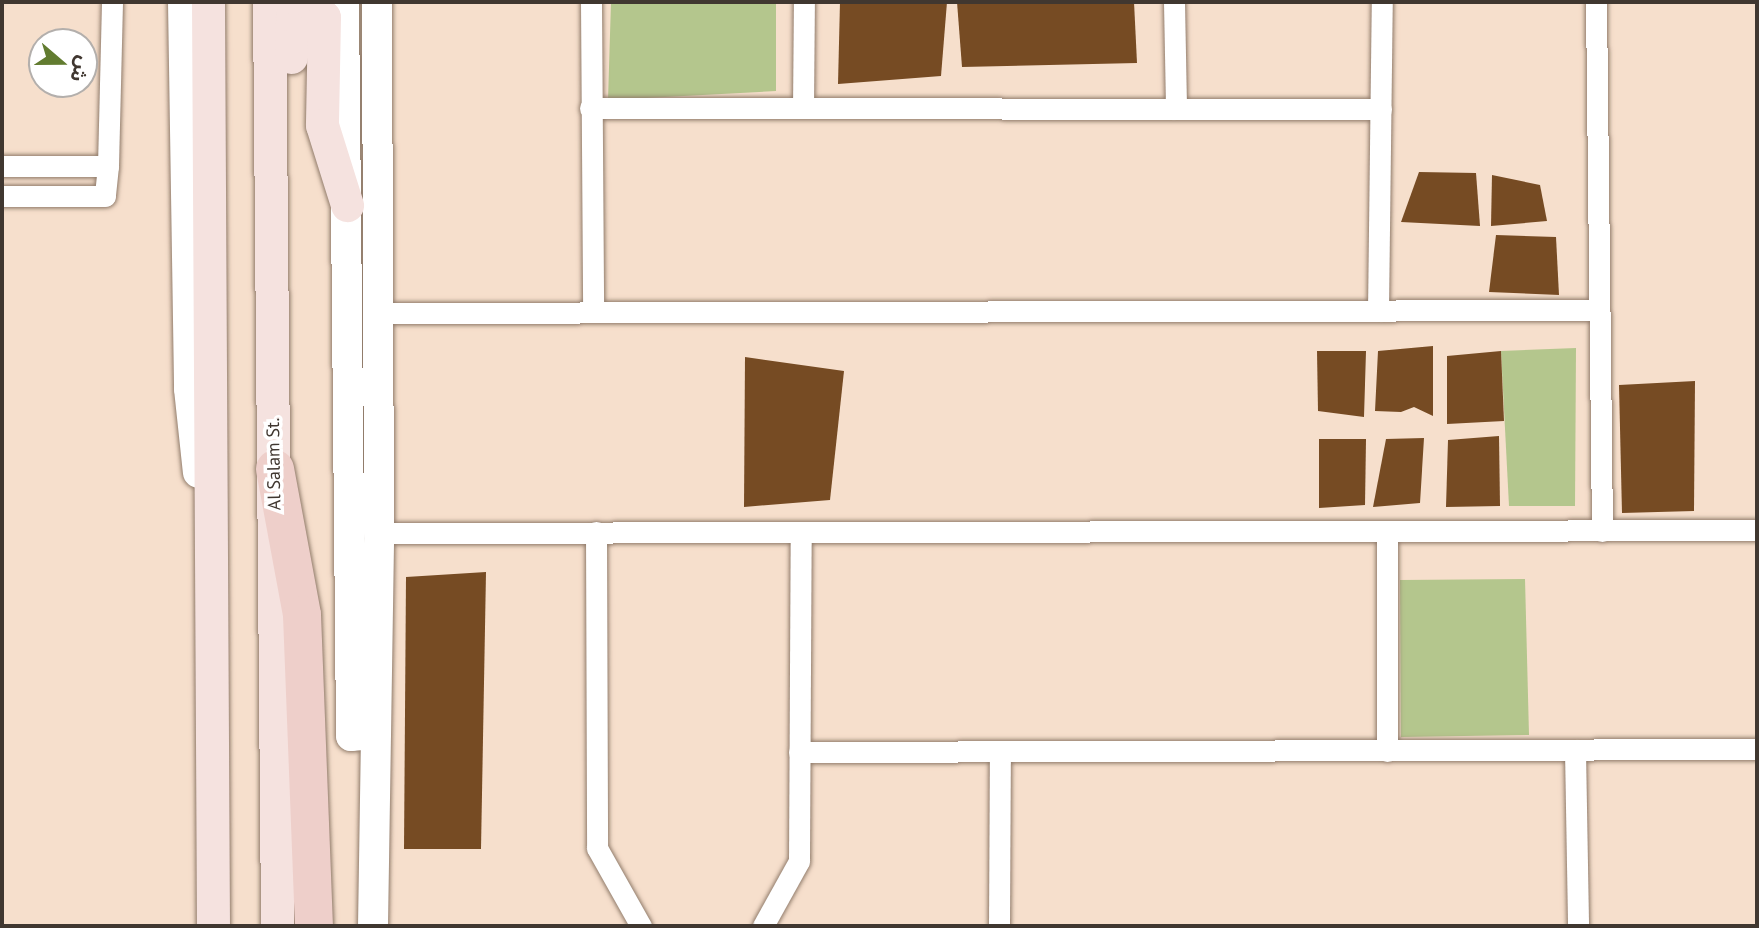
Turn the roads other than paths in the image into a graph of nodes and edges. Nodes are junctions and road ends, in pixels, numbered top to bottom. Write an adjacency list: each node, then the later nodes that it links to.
1 (112, 2): 17 (street)
2 (183, 2): 32 (main road)
3 (208, 2): 32 (main road)
4 (270, 2): 20 (main road, Al Salam St.)
5 (344, 2): 19 (main road)
6 (377, 2): 24 (main road)
7 (591, 2): 12 (street)
8 (804, 2): 13 (street)
9 (1174, 2): 14 (street)
10 (1382, 2): 15 (street)
11 (1595, 2): 22 (street)
12 (590, 108): 13 (street); 21 (street)
13 (803, 108): 14 (street)
14 (1176, 109): 15 (street)
15 (1381, 109): 23 (street)
16 (2, 166): 17 (street)
17 (108, 166): 18 (street)
18 (2, 196)
19 (346, 205): 20 (main road); 33 (main road)
20 (268, 289): 25 (main road, Al Salam St.)
21 (593, 310): 23 (street); 24 (street)
22 (1599, 310): 23 (street); 28 (street)
23 (1378, 311)
24 (379, 313): 31 (main road)
25 (275, 469): 40 (main road, Al Salam St.); 41 (highway)
26 (1757, 530): 28 (street)
27 (1388, 531): 28 (street); 30 (street); 36 (street)
28 (1602, 531)
29 (596, 532): 30 (street); 31 (street); 43 (street)
30 (801, 532): 37 (street)
31 (379, 533): 33 (main road)
32 (209, 588): 39 (main road)
33 (376, 734): 42 (main road)
34 (1757, 749): 35 (street)
35 (1575, 750): 36 (street); 46 (street)
36 (1387, 751): 38 (street)
37 (799, 752): 38 (street); 44 (street)
38 (1000, 752): 45 (street)
39 (213, 926)
40 (276, 926)
41 (314, 926)
42 (373, 926)
43 (641, 926)
44 (763, 926)
45 (999, 926)
46 (1578, 926)

